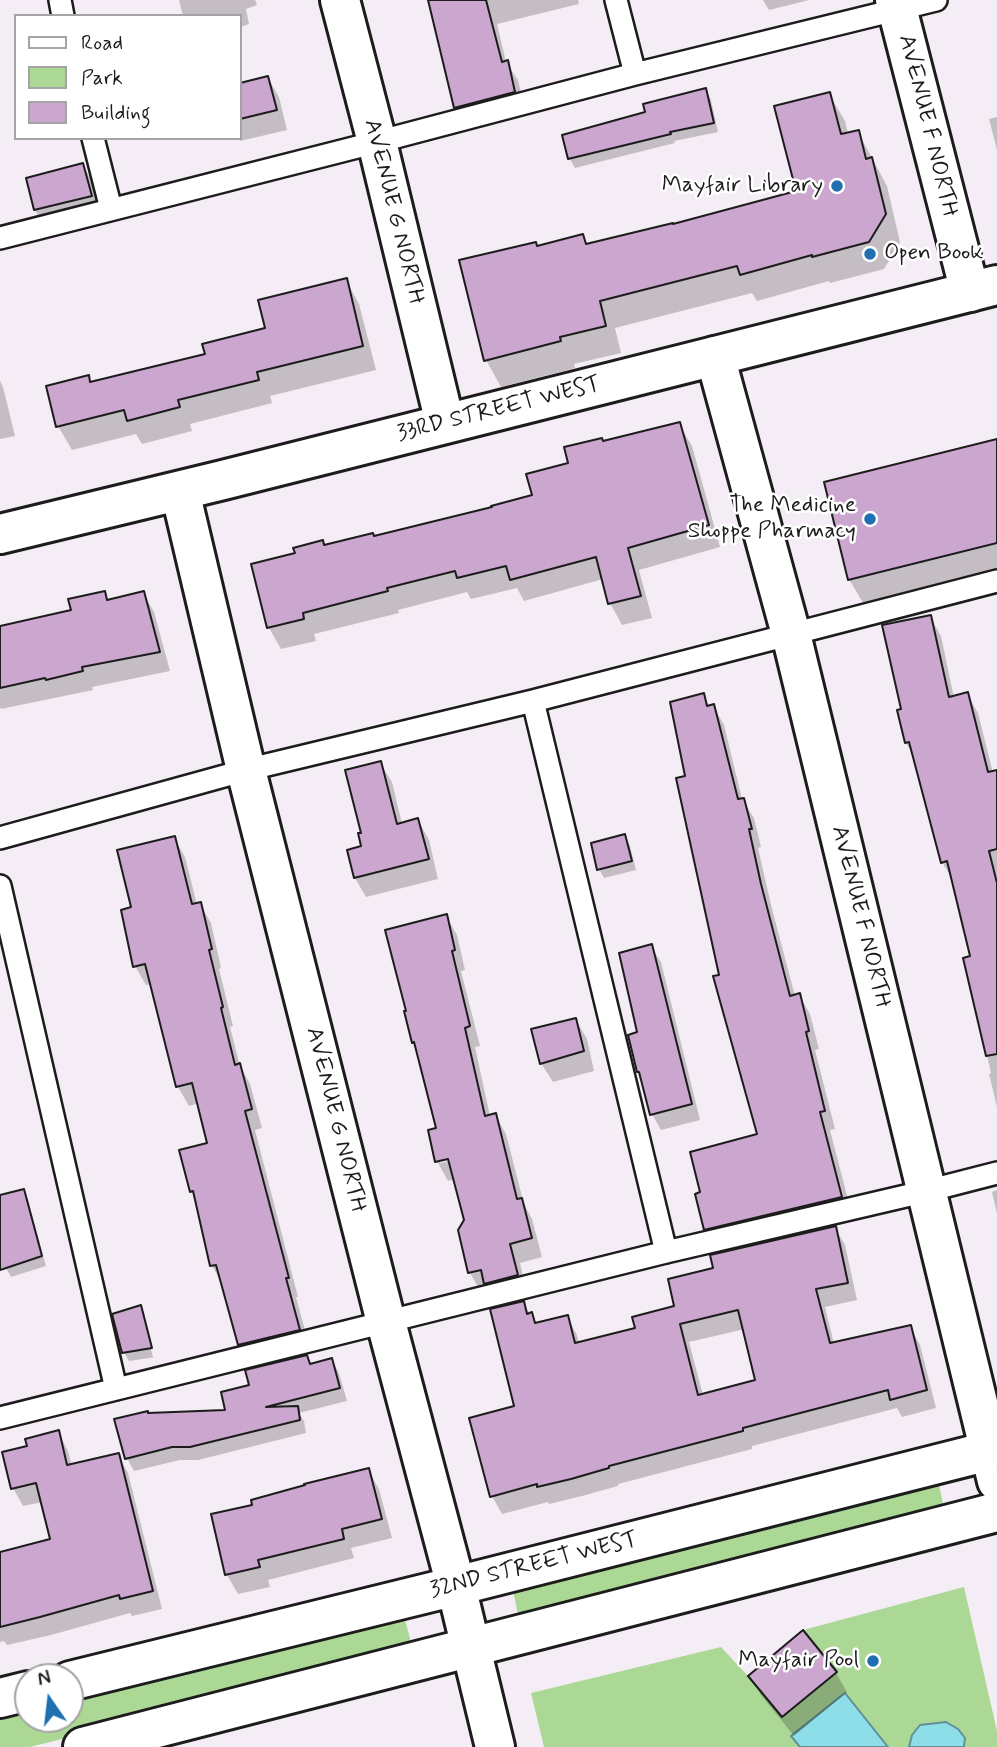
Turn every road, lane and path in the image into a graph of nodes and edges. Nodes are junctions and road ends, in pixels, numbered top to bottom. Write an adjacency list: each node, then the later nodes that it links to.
1 (340, 0): 7 (street, AVENUE G NORTH)
2 (616, 0): 5 (lane)
3 (936, 0): 4 (lane)
4 (896, 4): 5 (lane); 10 (street, AVENUE F NORTH)
5 (635, 74): 7 (lane)
6 (94, 140): 8 (lane)
7 (377, 142): 8 (lane); 12 (street, AVENUE G NORTH)
8 (111, 209): 9 (lane)
9 (0, 238)
10 (984, 289): 11 (street, 33RD STREET WEST)
11 (715, 356): 12 (street, 33RD STREET WEST); 16 (street, AVENUE F NORTH)
12 (445, 424): 13 (street, 33RD STREET WEST)
13 (180, 491): 14 (street, 33RD STREET WEST); 18 (street, AVENUE G NORTH)
14 (0, 534)
15 (997, 581): 16 (lane)
16 (791, 635): 17 (lane); 22 (street, AVENUE F NORTH)
17 (533, 701): 18 (lane); 23 (lane)
18 (246, 770): 19 (lane); 24 (street, AVENUE G NORTH)
19 (0, 838)
20 (0, 886): 25 (lane)
21 (997, 1173): 22 (lane)
22 (927, 1191): 23 (lane); 27 (street, AVENUE F NORTH)
23 (666, 1252): 24 (lane)
24 (386, 1322): 25 (lane); 29 (street, AVENUE G NORTH)
25 (116, 1389): 26 (lane)
26 (0, 1418)
27 (994, 1460): 29 (street, 32ND STREET WEST)
28 (997, 1512): 30 (street)
29 (456, 1586): 30 (street, AVENUE G NORTH); 31 (street, 32ND STREET WEST)
30 (471, 1648): 32 (street); 33 (street, AVENUE G NORTH)
31 (84, 1678)
32 (83, 1747)
33 (495, 1747)

